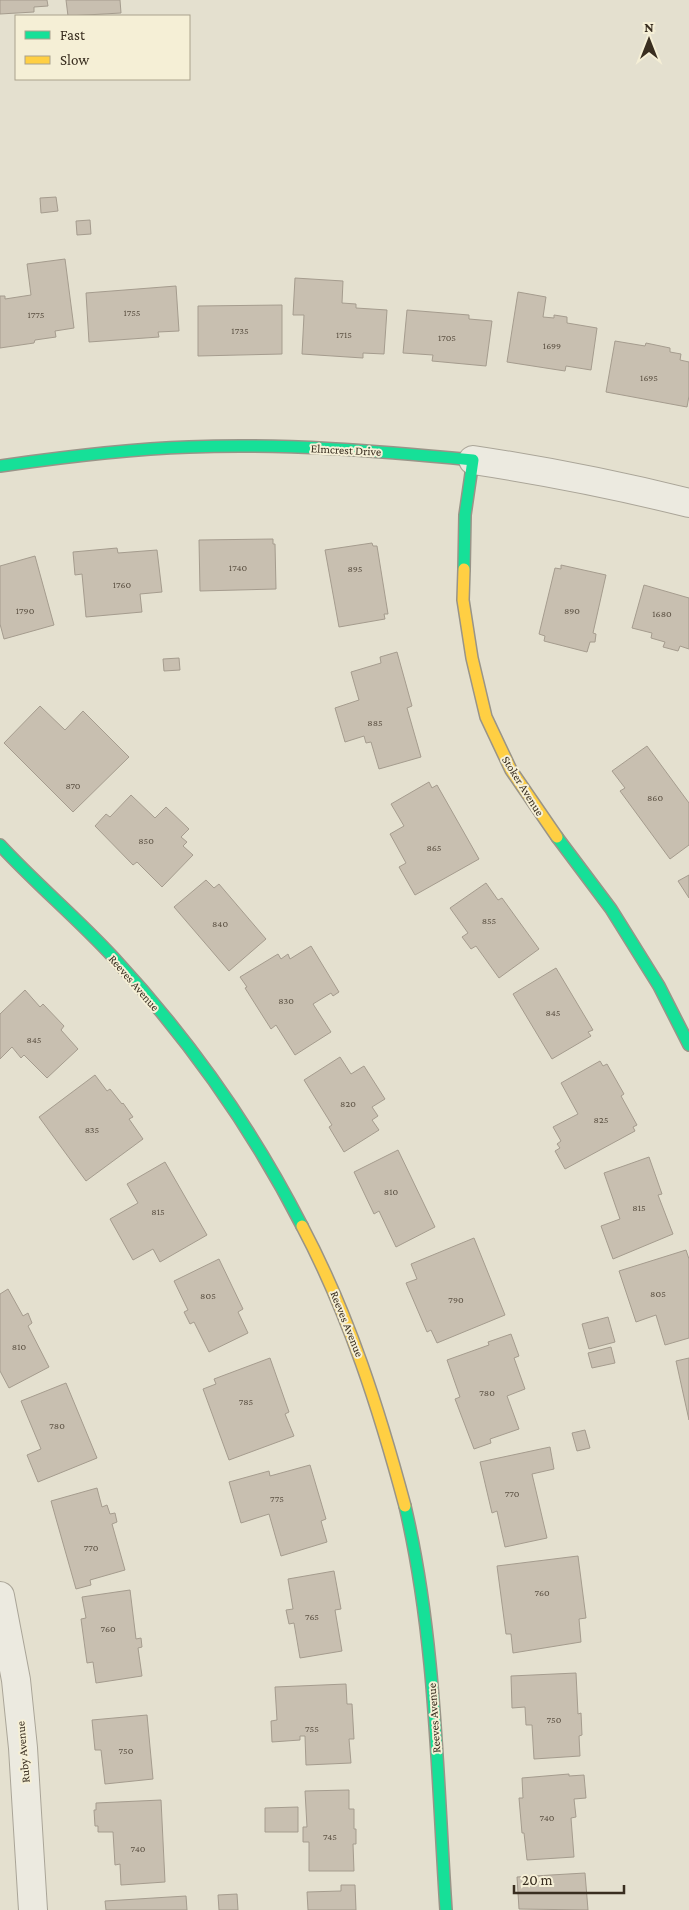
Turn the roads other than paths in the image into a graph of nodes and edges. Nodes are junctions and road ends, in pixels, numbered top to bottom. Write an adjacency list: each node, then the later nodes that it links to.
1 (473, 460): 2 (street, Elmcrest Drive); 3 (street, Elmcrest Drive); 5 (street, Stoker Avenue)
2 (0, 466)
3 (689, 503)
4 (0, 845): 8 (street, Reeves Avenue)
5 (689, 1045)
6 (0, 1596): 7 (street, Ruby Avenue)
7 (33, 1910)
8 (446, 1910)

